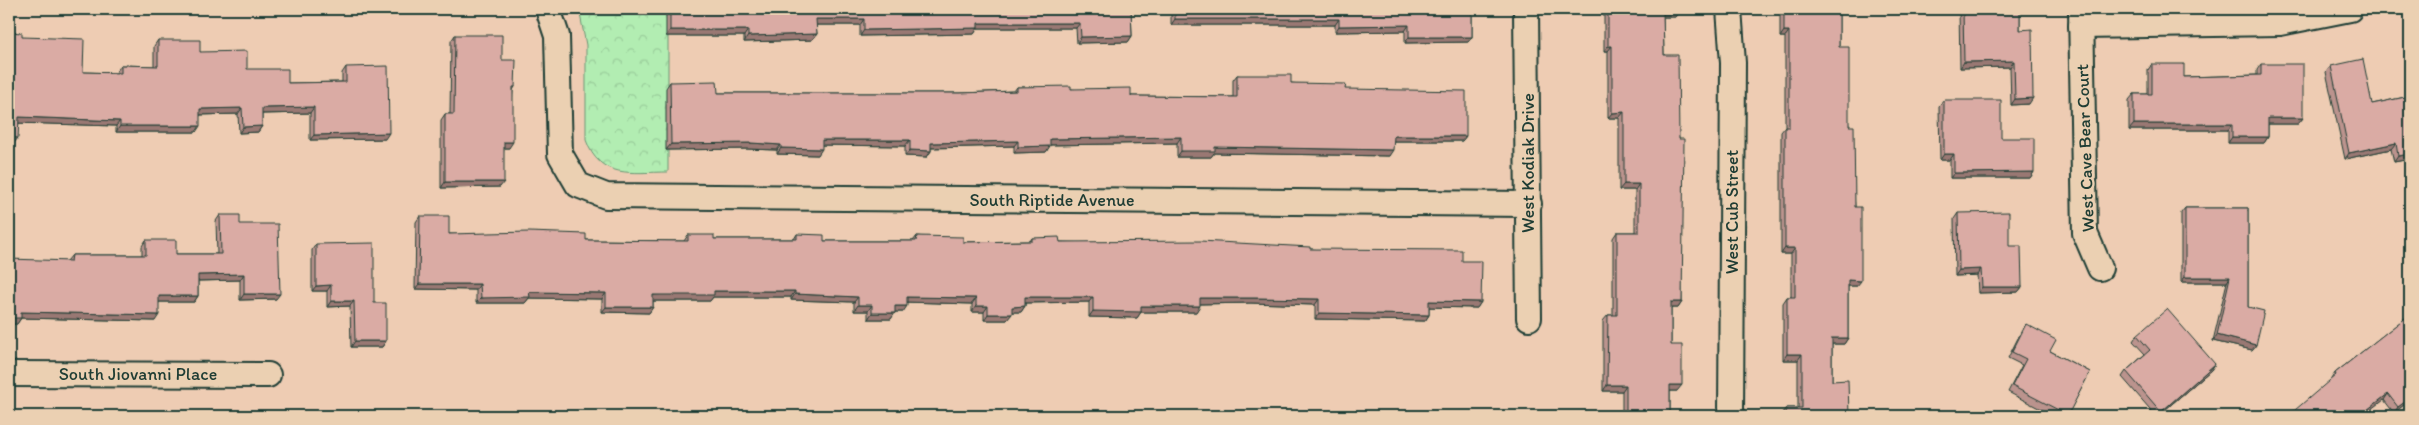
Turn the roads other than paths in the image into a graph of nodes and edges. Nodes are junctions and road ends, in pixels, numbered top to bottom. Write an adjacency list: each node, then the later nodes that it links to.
1 (548, 9): 6 (street, South Riptide Avenue)
2 (1526, 9): 6 (street, West Kodiak Drive)
3 (1729, 9): 11 (street, West Cub Street)
4 (2350, 9): 5 (street)
5 (2081, 17): 7 (street, West Cave Bear Court)
6 (1528, 204): 8 (street, West Kodiak Drive)
7 (2100, 268)
8 (1528, 318)
9 (9, 374): 10 (street, South Jiovanni Place)
10 (268, 375)
11 (1731, 416)

